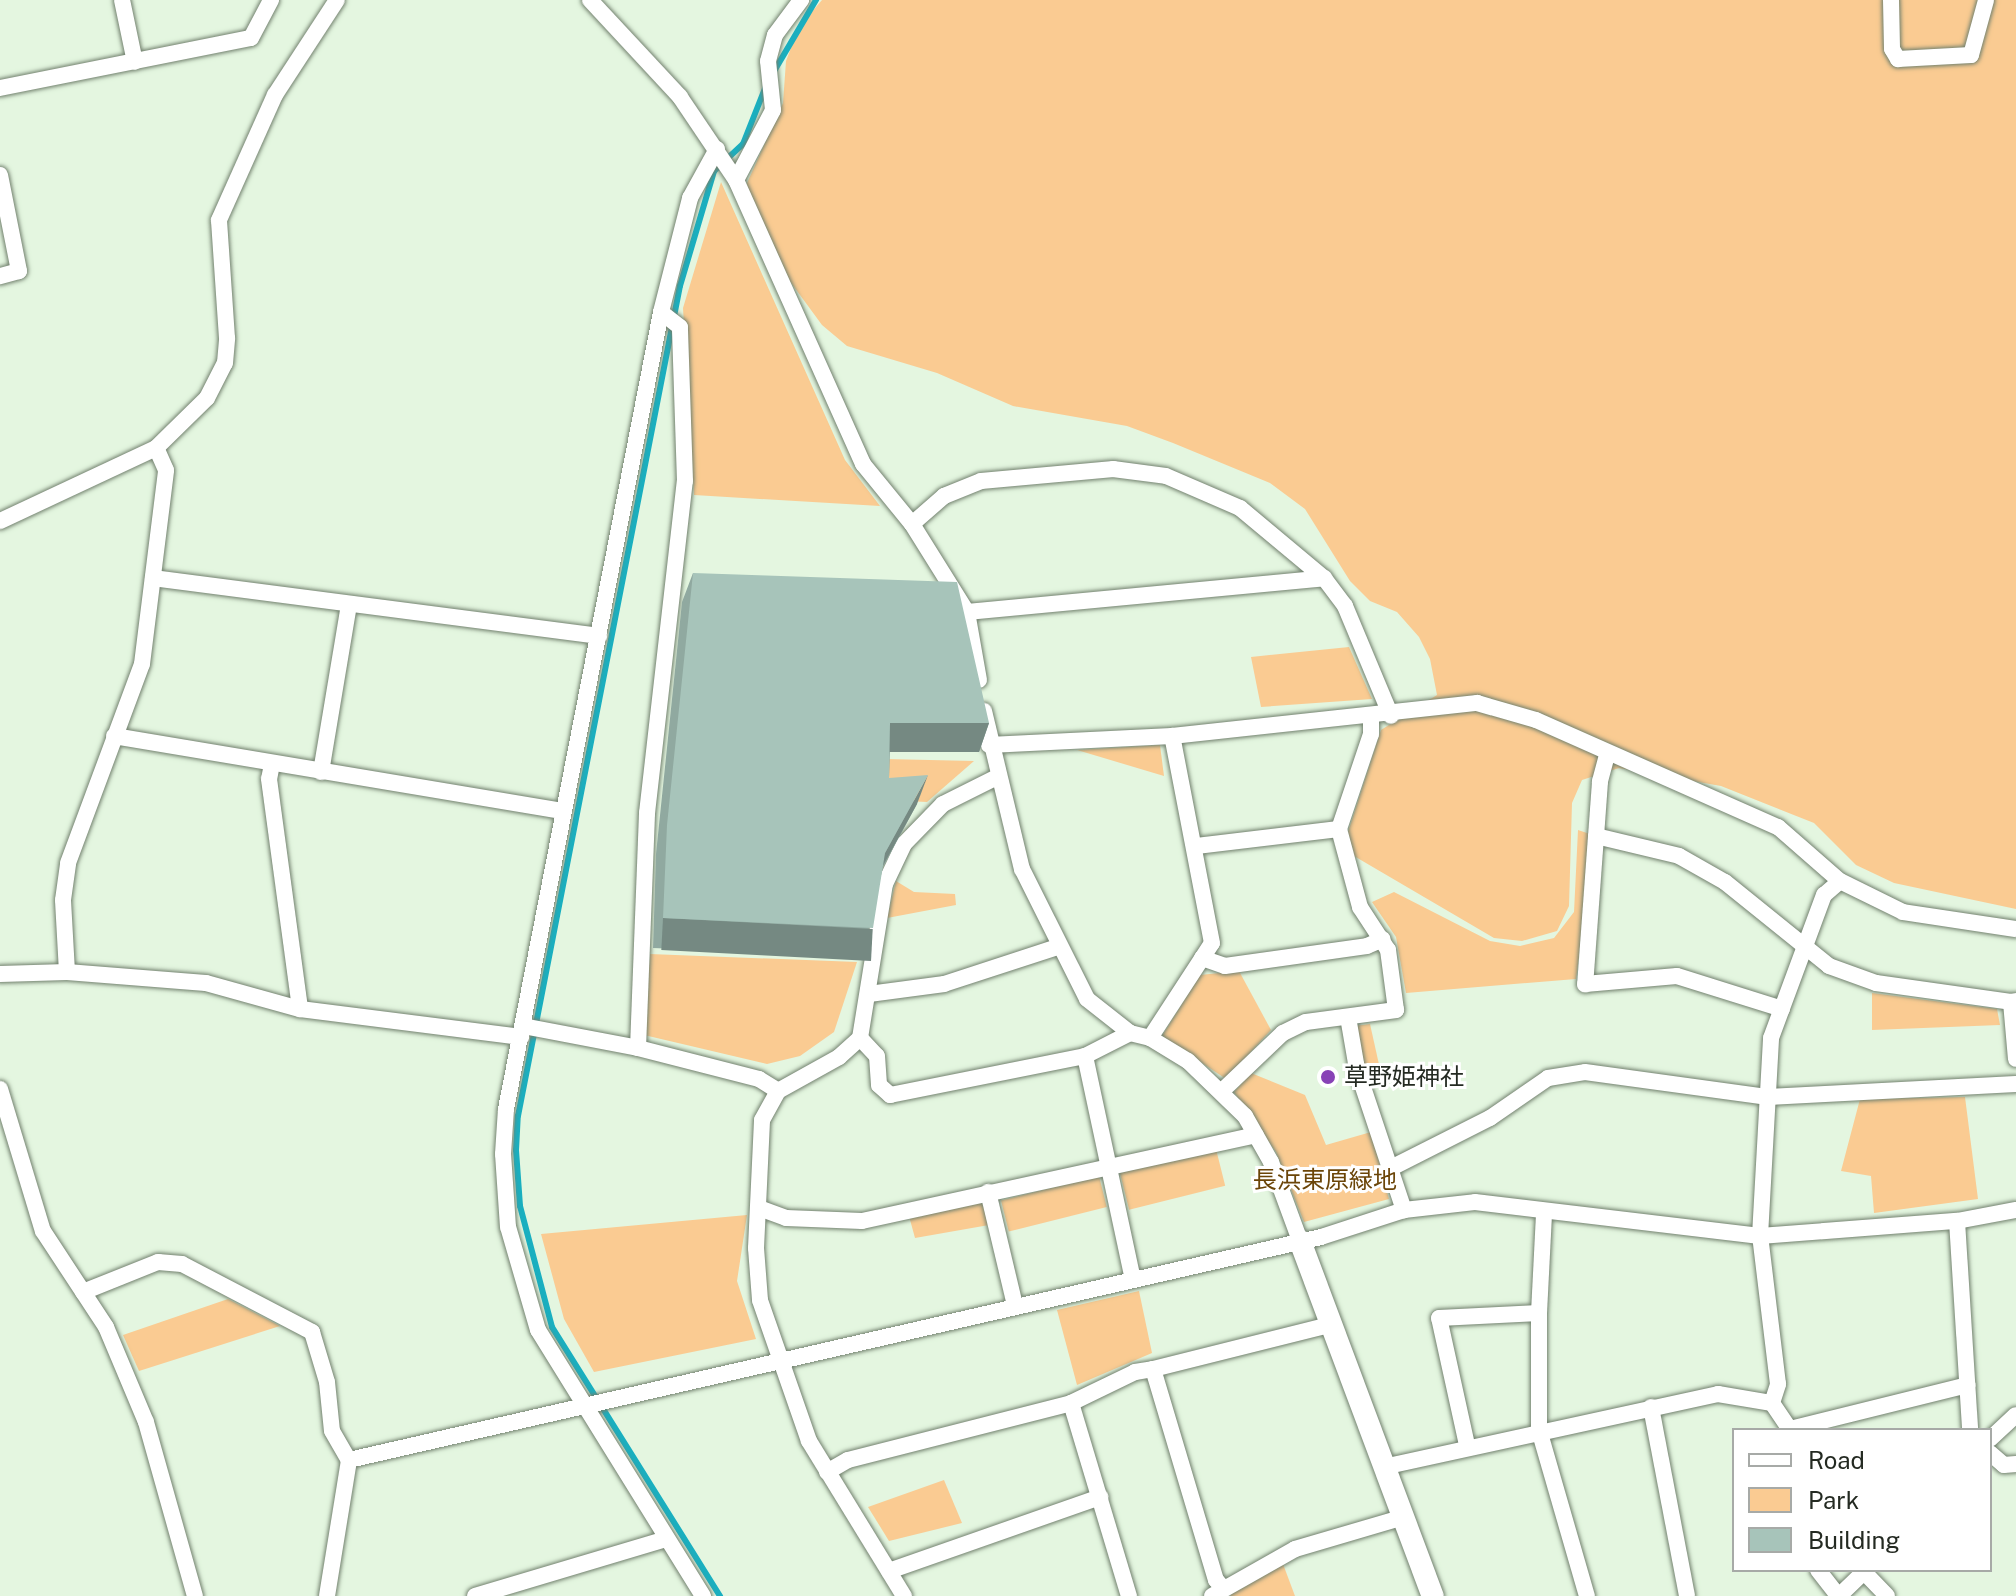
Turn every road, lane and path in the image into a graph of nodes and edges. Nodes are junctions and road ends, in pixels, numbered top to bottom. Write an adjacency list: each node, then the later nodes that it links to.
1 (122, 0): 8 (street)
2 (271, 0): 8 (street)
3 (337, 0): 14 (street)
4 (590, 0): 10 (street)
5 (801, 0): 10 (street)
6 (1891, 0): 7 (street)
7 (1986, 0)
8 (135, 62): 9 (street)
9 (0, 88)
10 (725, 163): 13 (street); 16 (street)
11 (0, 175): 12 (street)
12 (0, 276)
13 (661, 312): 21 (street); 52 (street)
14 (156, 448): 15 (street); 17 (street)
15 (0, 521)
16 (912, 524): 18 (street); 20 (street)
17 (153, 578): 19 (street); 24 (street)
18 (1324, 578): 20 (street); 22 (street)
19 (349, 604): 21 (street); 29 (street)
20 (967, 612): 26 (street)
21 (599, 636): 31 (street)
22 (1391, 716): 23 (street); 27 (street)
23 (1371, 718): 25 (street); 32 (street)
24 (114, 736): 28 (street); 41 (street)
25 (1172, 736): 26 (street); 34 (street)
26 (989, 745): 30 (street)
27 (1607, 755): 33 (street); 35 (street)
28 (272, 764): 29 (street); 45 (street)
29 (321, 772): 31 (street)
30 (997, 777): 38 (street); 43 (street)
31 (564, 811): 48 (street)
32 (1339, 829): 34 (street); 37 (street)
33 (1596, 836): 39 (street); 46 (street)
34 (1196, 846): 40 (street)
35 (1840, 881): 36 (street); 39 (street)
36 (2016, 929)
37 (1383, 939): 40 (street); 47 (street)
38 (1057, 947): 43 (street); 49 (street)
39 (1804, 950): 44 (street); 46 (street)
40 (1202, 958): 51 (street)
41 (67, 972): 42 (street); 45 (street)
42 (0, 974)
43 (869, 994): 50 (street)
44 (2014, 1001): 54 (street)
45 (300, 1009): 48 (street)
46 (1782, 1009): 59 (street)
47 (1348, 1017): 58 (street); 62 (street)
48 (522, 1032): 52 (street); 79 (street)
49 (1130, 1033): 51 (street); 53 (street)
50 (860, 1038): 53 (street); 57 (street)
51 (1150, 1038): 58 (street)
52 (638, 1048): 57 (street)
53 (1085, 1056): 61 (street)
54 (2016, 1059)
55 (2016, 1084): 59 (street)
56 (0, 1089): 72 (street)
57 (778, 1091): 64 (street)
58 (1222, 1091): 60 (street)
59 (1768, 1097): 62 (street); 69 (street)
60 (1256, 1135): 61 (street); 70 (street)
61 (1107, 1167): 63 (street); 71 (street)
62 (1391, 1168): 65 (street)
63 (988, 1192): 64 (street); 73 (street)
64 (759, 1208): 76 (street)
65 (1404, 1210): 67 (street); 70 (street)
66 (2016, 1210): 68 (street)
67 (1544, 1214): 69 (street); 74 (street)
68 (1957, 1221): 69 (street); 78 (street)
69 (1760, 1236): 81 (street)
70 (1300, 1241): 71 (street); 75 (street)
71 (1133, 1279): 73 (street)
72 (83, 1292): 91 (street); 104 (street)
73 (1015, 1305): 76 (street)
74 (1539, 1313): 87 (street); 89 (street)
75 (1333, 1324): 77 (street); 93 (street)
76 (782, 1361): 79 (street); 94 (street)
77 (1153, 1369): 80 (street); 103 (street)
78 (1968, 1385): 85 (street); 86 (street)
79 (593, 1403): 91 (street); 98 (street)
80 (1071, 1403): 94 (street); 96 (street)
81 (1772, 1403): 82 (street); 84 (street)
82 (1651, 1407): 87 (street); 112 (street)
83 (2016, 1415): 88 (street)
84 (1789, 1428)
85 (1798, 1428)
86 (1970, 1428)
87 (1539, 1430): 89 (street); 111 (street)
88 (1992, 1437)
89 (1467, 1445): 93 (street)
90 (1992, 1454): 92 (street)
91 (349, 1460): 105 (street)
92 (2010, 1464): 95 (street)
93 (1388, 1466): 97 (street)
94 (827, 1472): 99 (street)
95 (2016, 1480)
96 (1100, 1497): 99 (street); 109 (street)
97 (1404, 1517): 103 (street); 110 (street)
98 (666, 1539): 106 (street); 107 (street)
99 (889, 1571): 108 (street)
100 (1820, 1572): 113 (street)
101 (1864, 1572): 113 (street)
102 (1866, 1572): 114 (street)
103 (1218, 1592)
104 (195, 1596)
105 (327, 1596)
106 (475, 1596)
107 (703, 1596)
108 (904, 1596)
109 (1129, 1596)
110 (1433, 1596)
111 (1587, 1596)
112 (1687, 1596)
113 (1838, 1596)
114 (1887, 1596)

